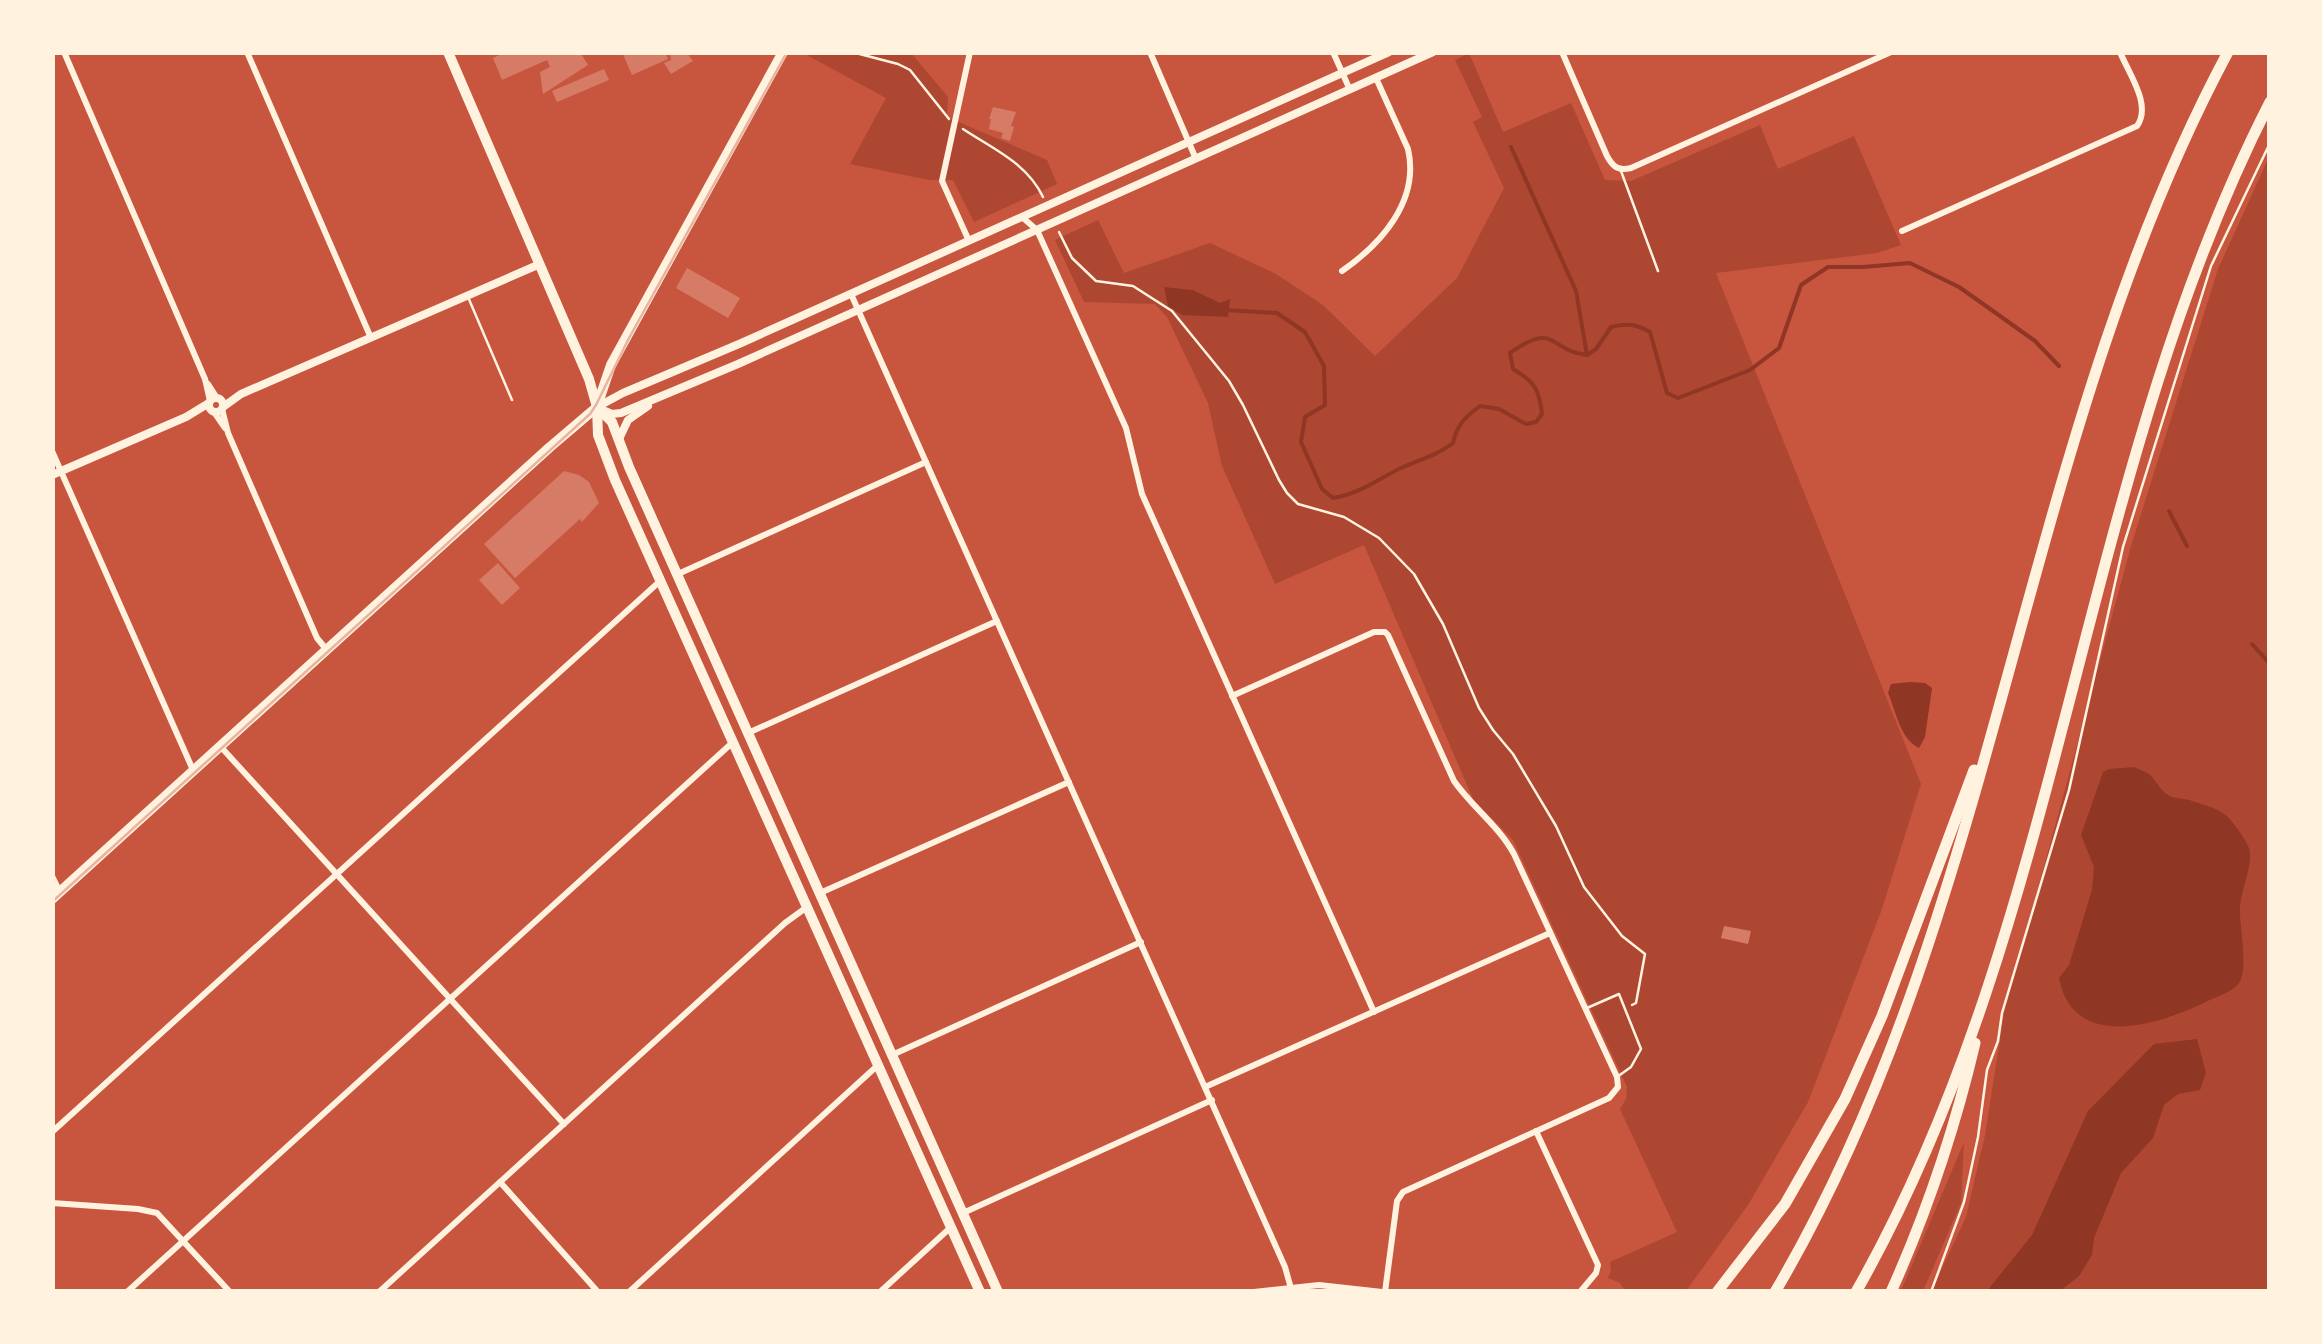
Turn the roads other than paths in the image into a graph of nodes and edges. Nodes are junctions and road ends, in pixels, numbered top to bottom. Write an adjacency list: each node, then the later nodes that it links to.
1 (64, 52): 35 (street)
2 (248, 52): 31 (street)
3 (448, 52): 25 (main road)
4 (783, 52): 36 (main road)
5 (970, 52): 24 (street)
6 (1150, 52): 18 (street)
7 (1333, 52): 14 (street)
8 (1389, 52): 14 (street)
9 (1434, 52): 15 (street)
10 (1562, 52): 20 (street)
11 (1892, 52): 20 (street)
12 (2120, 52): 23 (street)
13 (2228, 52): 45 (highway)
14 (1342, 74): 16 (street); 18 (street)
15 (1376, 78): 16 (street); 26 (street)
16 (1350, 90): 19 (street)
17 (2270, 102): 61 (highway)
18 (1189, 142): 19 (street); 21 (street)
19 (1196, 159): 22 (street)
20 (1620, 170): 27 (lane)
21 (1022, 216): 22 (street); 24 (street)
22 (1037, 230): 30 (street); 46 (street)
23 (1902, 232)
24 (968, 241): 28 (street)
25 (540, 264): 29 (street); 36 (main road)
26 (1342, 270)
27 (1658, 271)
28 (851, 294): 30 (street); 32 (street)
29 (468, 295): 31 (street); 34 (lane)
30 (858, 310): 33 (street); 39 (street)
31 (370, 338): 35 (street)
32 (658, 378): 33 (street); 36 (street)
33 (662, 396): 36 (street); 37 (street)
34 (512, 400)
35 (216, 405): 40 (street); 44 (street)
36 (597, 407): 37 (main road); 42 (main road); 44 (main road)
37 (619, 440): 41 (main road)
38 (52, 451): 40 (street)
39 (926, 462): 41 (street); 43 (street)
40 (57, 473): 50 (street)
41 (678, 574): 47 (main road)
42 (659, 582): 48 (main road); 54 (street)
43 (996, 620): 47 (street); 51 (street)
44 (327, 650): 49 (main road)
45 (2006, 686): 92 (highway); 93 (highway)
46 (1232, 696): 59 (street); 64 (street)
47 (748, 733): 52 (main road)
48 (732, 743): 53 (main road); 62 (street)
49 (220, 746): 50 (main road); 54 (street)
50 (193, 771): 57 (main road)
51 (1069, 782): 56 (street); 60 (street)
52 (782, 804): 53 (main road); 56 (main road)
53 (764, 812): 58 (main road)
54 (337, 874): 62 (street); 72 (street)
55 (52, 876): 57 (street)
56 (820, 893): 65 (main road)
57 (56, 896)
58 (807, 906): 66 (main road); 70 (street)
59 (1550, 932): 63 (street); 64 (street)
60 (1141, 942): 65 (street); 68 (street)
61 (1991, 976): 94 (highway); 95 (highway)
62 (450, 999): 70 (street); 79 (street)
63 (1586, 1008): 67 (street); 67 (lane)
64 (1374, 1012): 68 (street)
65 (892, 1055): 73 (main road)
66 (877, 1066): 74 (main road); 85 (street)
67 (1617, 1077): 71 (street)
68 (1205, 1087): 69 (street)
69 (1212, 1100): 77 (street); 80 (street)
70 (564, 1124): 75 (street)
71 (1536, 1131): 90 (street); 91 (street)
72 (52, 1132)
73 (930, 1140): 74 (main road); 77 (main road)
74 (914, 1147): 78 (main road)
75 (500, 1182): 83 (street); 84 (street)
76 (52, 1203): 79 (street)
77 (962, 1213): 88 (main road)
78 (950, 1228): 86 (street); 87 (main road)
79 (184, 1240): 81 (street); 82 (street)
80 (1291, 1289): 89 (street); 90 (street)
81 (127, 1292)
82 (230, 1292)
83 (379, 1292)
84 (598, 1292)
85 (629, 1292)
86 (880, 1292)
87 (980, 1292)
88 (998, 1292)
89 (1254, 1292)
90 (1384, 1292)
91 (1580, 1292)
92 (1718, 1292)
93 (1775, 1292)
94 (1856, 1292)
95 (1892, 1292)

